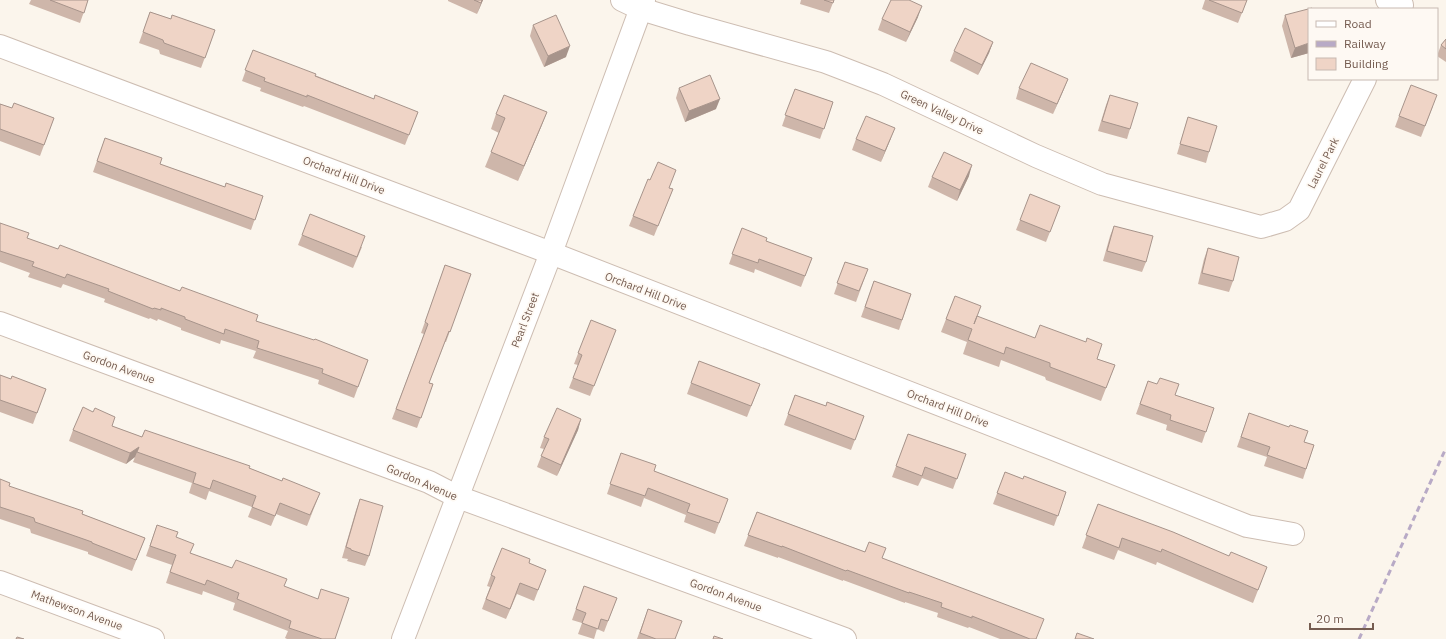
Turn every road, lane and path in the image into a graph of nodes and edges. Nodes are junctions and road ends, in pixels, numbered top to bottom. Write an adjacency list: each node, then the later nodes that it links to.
1 (636, 3): 4 (street, Green Valley Drive); 5 (street, Pearl Street)
2 (0, 46): 5 (street, Orchard Hill Drive)
3 (1364, 80): 4 (street, Laurel Park)
4 (1261, 227)
5 (551, 253): 7 (street, Pearl Street); 8 (street, Orchard Hill Drive)
6 (0, 323): 7 (street, Gordon Avenue)
7 (458, 497): 11 (street, Pearl Street); 12 (street, Gordon Avenue)
8 (1293, 534)
9 (0, 582): 10 (street, Mathewson Avenue)
10 (153, 639)
11 (404, 639)
12 (846, 639)

